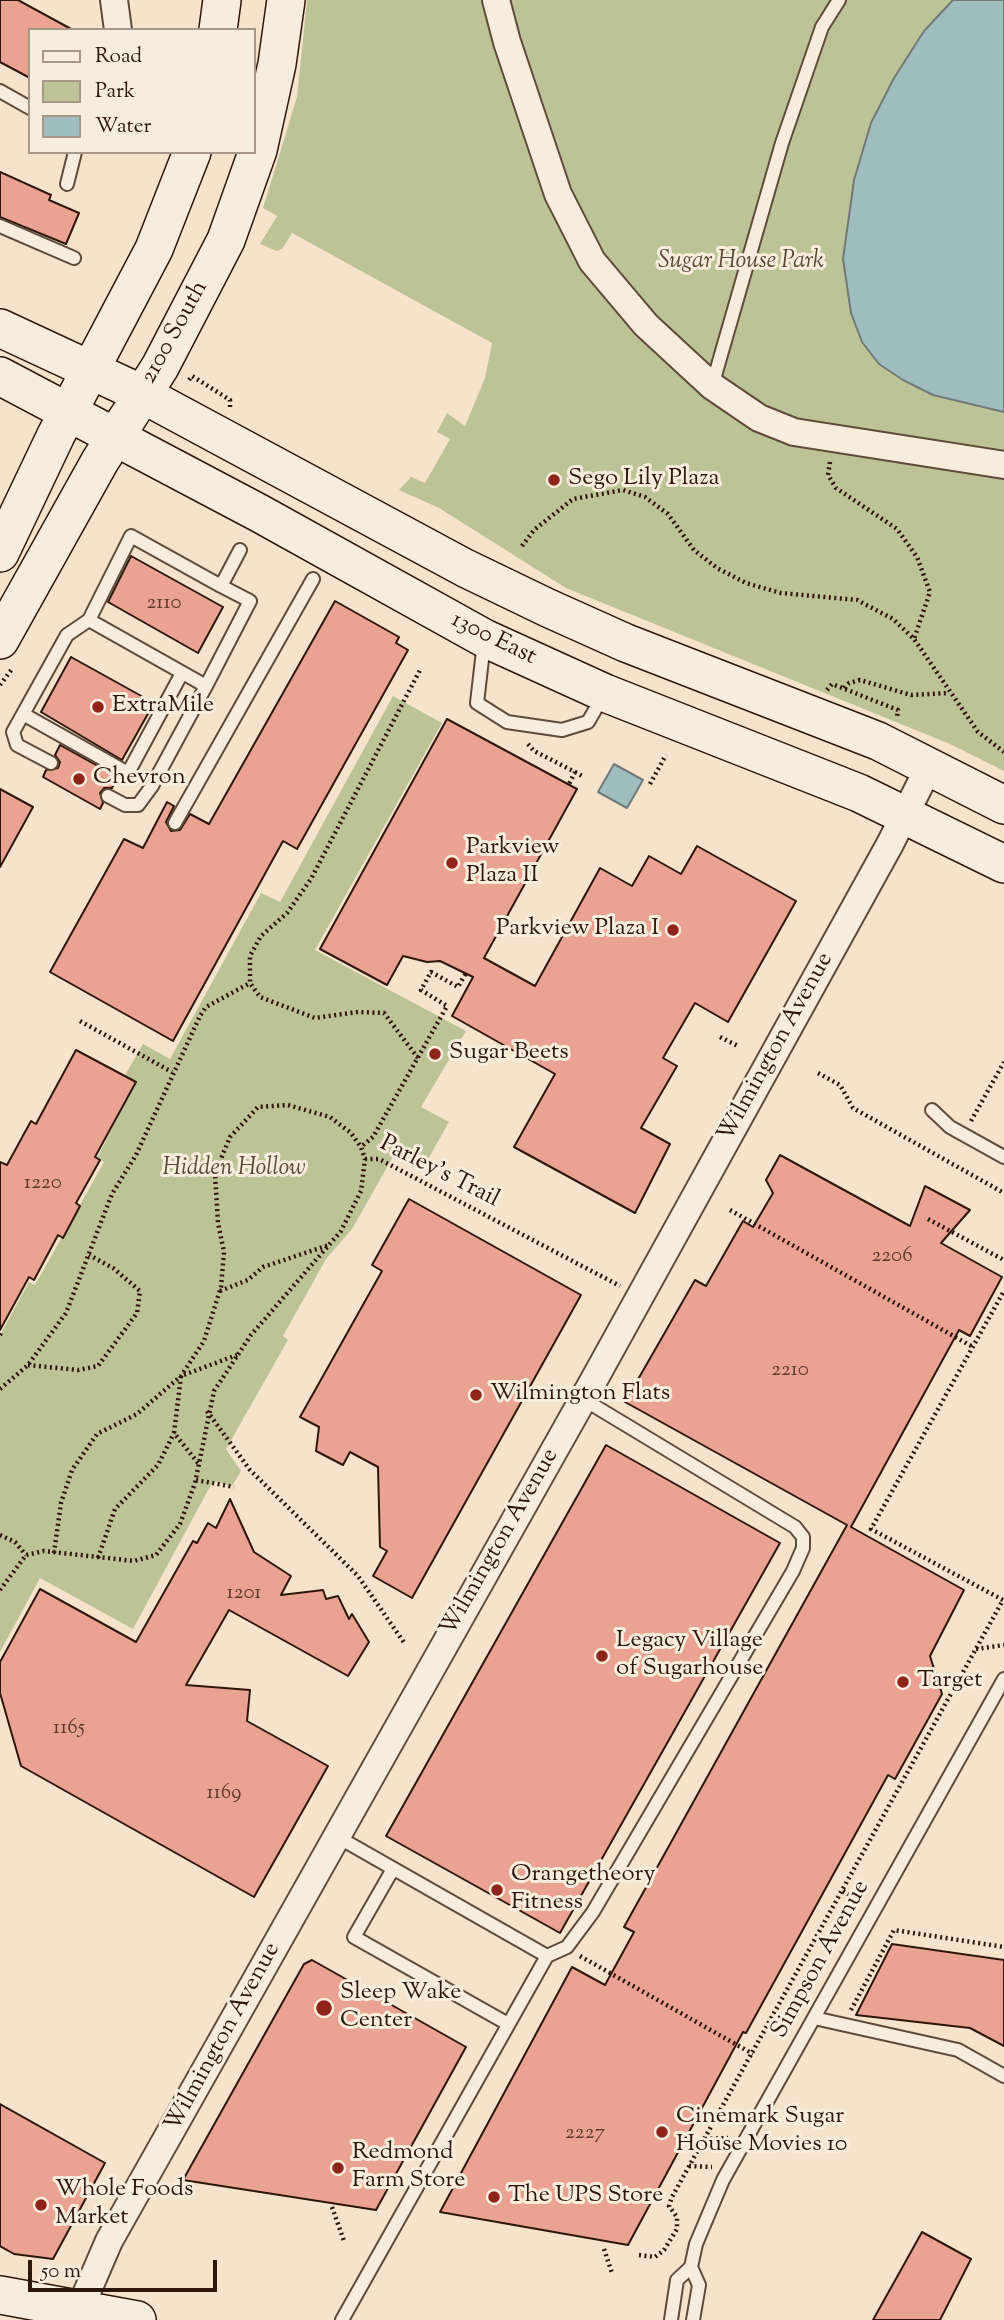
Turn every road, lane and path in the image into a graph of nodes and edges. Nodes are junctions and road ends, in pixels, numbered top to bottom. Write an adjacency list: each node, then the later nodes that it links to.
1 (114, 0): 6 (street)
2 (222, 0): 7 (main road)
3 (286, 0): 10 (main road, 2100 South)
4 (496, 0): 21 (street)
5 (839, 0): 21 (lane)
6 (118, 28)
7 (218, 28)
8 (0, 91): 9 (lane)
9 (28, 107)
10 (256, 152)
11 (74, 154): 14 (lane)
12 (191, 154): 18 (main road)
13 (256, 154): 22 (main road, 2100 South)
14 (66, 184)
15 (0, 226): 16 (lane)
16 (74, 258)
17 (0, 328): 18 (main road)
18 (91, 369): 22 (main road); 24 (main road)
19 (0, 376): 24 (main road, 1300 East)
20 (190, 378): 23 (path)
21 (712, 386): 26 (street)
22 (142, 394): 25 (main road, 2100 South); 50 (main road)
23 (230, 400)
24 (68, 413): 25 (main road, 1300 East); 30 (main road)
25 (116, 436): 34 (main road, 1300 East); 36 (main road, 2100 South)
26 (1004, 465)
27 (828, 475): 35 (path)
28 (522, 546): 35 (path)
29 (240, 550): 32 (lane)
30 (0, 553)
31 (313, 579): 58 (lane)
32 (221, 586): 33 (lane); 40 (lane)
33 (89, 620): 38 (lane); 44 (lane)
34 (484, 638): 42 (main road, 1300 East); 42 (lane)
35 (914, 639): 43 (path)
36 (0, 640)
37 (420, 670): 61 (path)
38 (182, 673): 40 (lane); 44 (lane)
39 (832, 684): 41 (path)
40 (206, 686): 55 (lane)
41 (844, 688): 43 (path); 45 (path)
42 (605, 693): 57 (main road, 1300 East)
43 (950, 693): 47 (path)
44 (23, 714): 49 (lane)
45 (896, 720)
46 (525, 740): 51 (path)
47 (1004, 752)
48 (666, 755): 54 (path)
49 (51, 762)
50 (929, 767): 56 (main road); 57 (street, Wilmington Avenue)
51 (575, 772): 52 (path); 53 (path)
52 (584, 777)
53 (569, 784)
54 (650, 784)
55 (108, 796)
56 (1004, 805)
57 (905, 814): 59 (main road, 1300 East); 88 (street, Wilmington Avenue)
58 (175, 823)
59 (1004, 864)
60 (466, 973): 65 (path, Parley's Trail)
61 (250, 984): 65 (path); 67 (path)
62 (80, 1021): 67 (path)
63 (720, 1037): 64 (path)
64 (738, 1046)
65 (418, 1058): 71 (path, Parley's Trail)
66 (1004, 1062): 70 (path)
67 (172, 1072): 78 (path)
68 (818, 1073): 74 (path)
69 (932, 1110): 72 (lane)
70 (967, 1128)
71 (361, 1147): 73 (path, Parley's Trail); 81 (path)
72 (1004, 1157)
73 (365, 1159): 77 (path); 80 (path, Parley's Trail)
74 (1004, 1193)
75 (730, 1210): 83 (path)
76 (928, 1219): 79 (path)
77 (330, 1245): 81 (path); 84 (path)
78 (89, 1255): 85 (path); 85 (path)
79 (1004, 1260)
80 (616, 1284)
81 (220, 1291): 86 (path)
82 (1004, 1291): 83 (path)
83 (973, 1347): 101 (path)
84 (238, 1354): 86 (path); 89 (path)
85 (29, 1366): 87 (path)
86 (181, 1376): 90 (path); 95 (path)
87 (0, 1389)
88 (583, 1399): 103 (street, Wilmington Avenue); 109 (lane)
89 (207, 1411): 91 (path); 99 (path)
90 (174, 1433): 91 (path); 97 (path)
91 (198, 1464): 92 (path)
92 (196, 1480): 93 (path); 97 (path)
93 (234, 1487)
94 (0, 1535): 96 (path)
95 (54, 1553): 96 (path); 97 (path)
96 (26, 1555): 98 (path)
97 (98, 1558)
98 (0, 1590)
99 (405, 1644)
100 (1004, 1645): 101 (path)
101 (976, 1649): 105 (path)
102 (1004, 1679): 111 (lane, Simpson Avenue)
103 (336, 1836): 104 (lane); 126 (street, Wilmington Avenue)
104 (393, 1868): 109 (lane); 112 (lane)
105 (843, 1891): 106 (path); 113 (path)
106 (856, 1898)
107 (1004, 1947): 110 (path)
108 (578, 1954): 113 (path)
109 (547, 1956): 112 (lane)
110 (850, 2011)
111 (814, 2018): 114 (lane); 123 (lane, Simpson Avenue)
112 (508, 2024): 128 (lane)
113 (753, 2054): 116 (path)
114 (1004, 2076)
115 (732, 2138): 116 (path)
116 (705, 2139): 117 (path)
117 (689, 2166): 118 (path); 122 (path)
118 (716, 2167)
119 (332, 2207): 120 (path)
120 (344, 2241)
121 (604, 2249): 124 (path)
122 (639, 2255)
123 (691, 2267): 129 (lane, Simpson Avenue); 130 (lane, Simpson Avenue)
124 (612, 2273)
125 (0, 2295): 126 (main road)
126 (77, 2314): 127 (main road)
127 (137, 2320)
128 (342, 2320)
129 (671, 2320)
130 (693, 2320)

